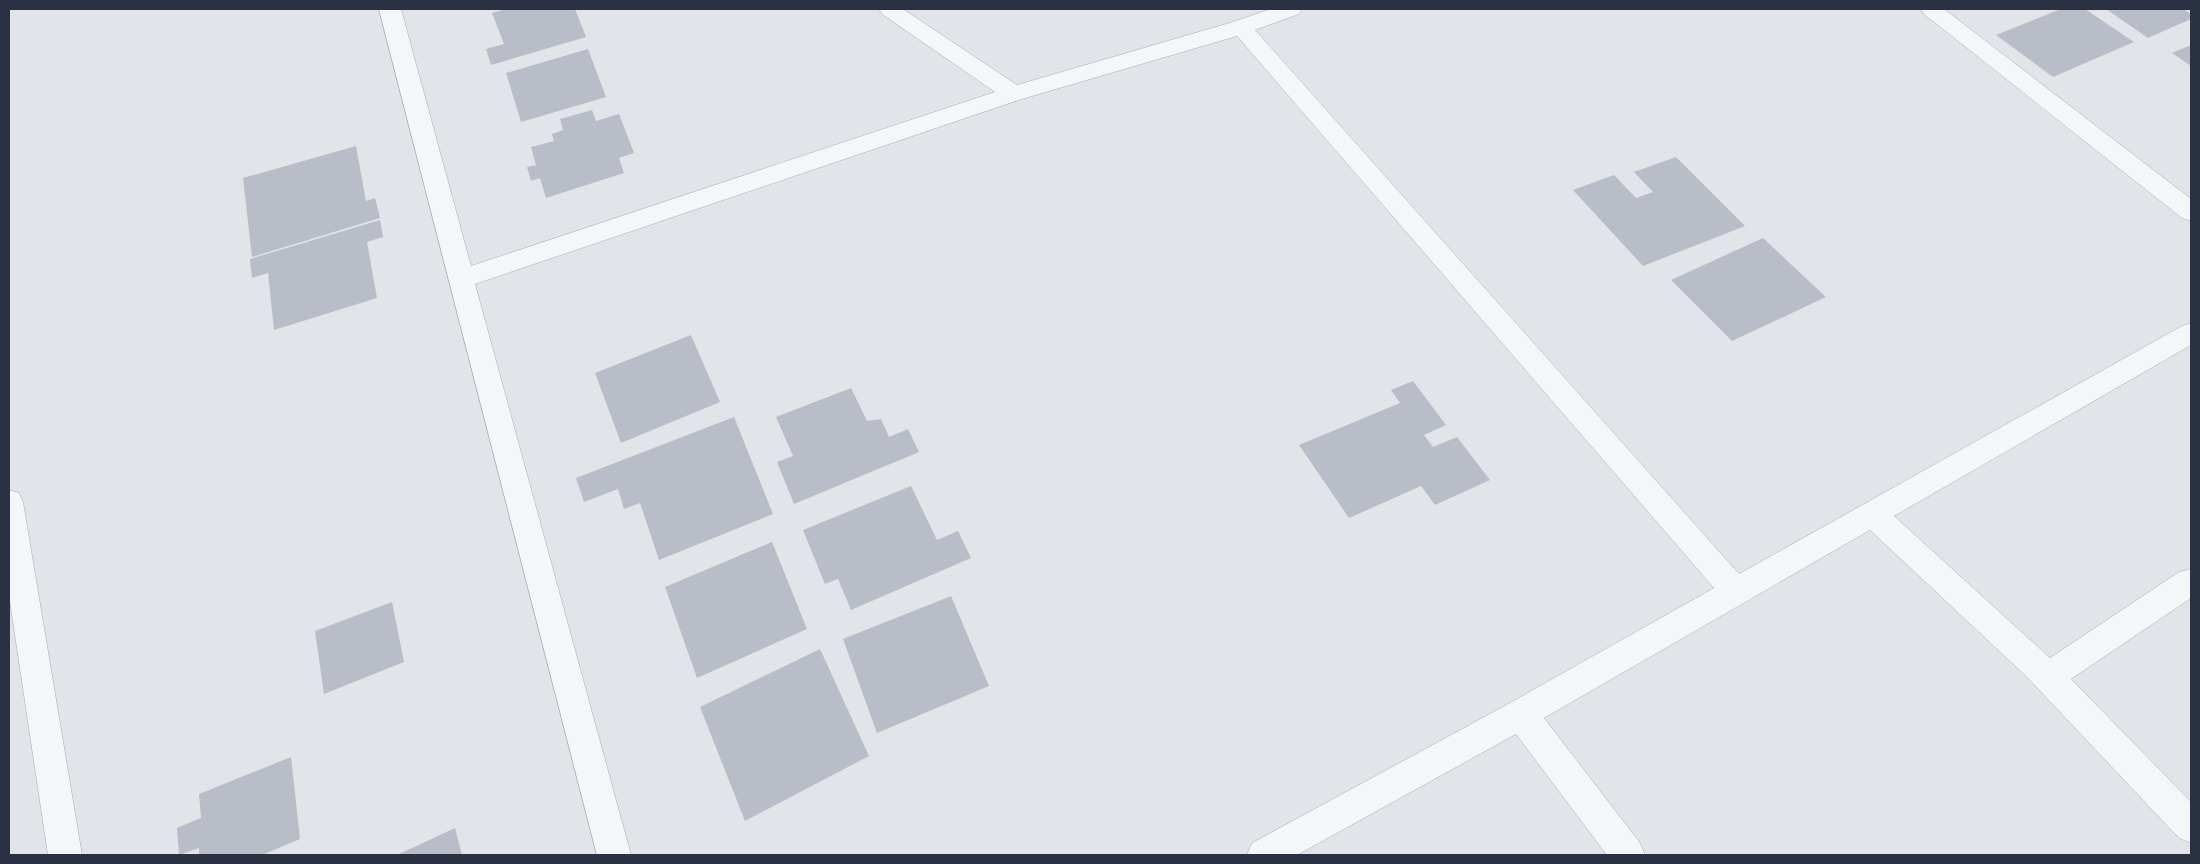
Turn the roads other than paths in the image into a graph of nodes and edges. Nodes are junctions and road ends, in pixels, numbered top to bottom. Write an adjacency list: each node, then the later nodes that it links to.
1 (390, 9): 8 (street)
2 (889, 9): 6 (street)
3 (1292, 9): 5 (street)
4 (1931, 9): 7 (street)
5 (1241, 27): 6 (street); 13 (street)
6 (1014, 94): 8 (street)
7 (2191, 212)
8 (461, 279): 18 (street)
9 (2191, 333): 11 (street)
10 (9, 502): 17 (street)
11 (1872, 514): 13 (street); 14 (street)
12 (2190, 582): 14 (street)
13 (1736, 592): 15 (street)
14 (2048, 677): 16 (street)
15 (1521, 714): 19 (street); 20 (street)
16 (2191, 826)
17 (64, 855)
18 (614, 855)
19 (1264, 855)
20 (1628, 855)

